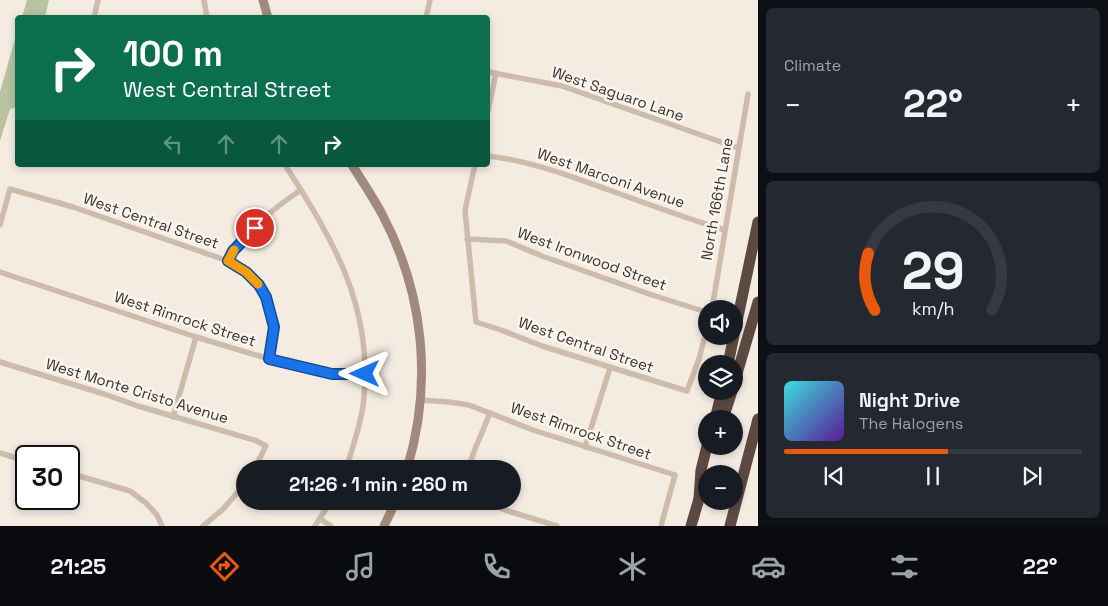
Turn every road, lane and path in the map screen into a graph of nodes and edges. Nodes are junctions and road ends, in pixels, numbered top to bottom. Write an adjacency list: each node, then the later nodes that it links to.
1 (98, 0): 5 (street)
2 (204, 0): 6 (street)
3 (263, 0): 7 (main road)
4 (430, 0): 8 (street)
5 (95, 15)
6 (207, 15)
7 (267, 15)
8 (427, 15)
9 (490, 72): 10 (street, West Saguaro Lane)
10 (496, 73): 12 (street); 13 (street, West Saguaro Lane)
11 (748, 94): 13 (street, North 166th Lane)
12 (490, 102)
13 (738, 148): 21 (street, North 166th Lane)
14 (490, 156): 21 (street, West Marconi Avenue)
15 (286, 167): 18 (street)
16 (353, 167): 36 (main road)
17 (475, 167): 22 (street)
18 (301, 190): 23 (street); 35 (street)
19 (758, 222): 30 (highway)
20 (0, 225): 23 (street, West Central Street)
21 (725, 230): 25 (street, North 166th Lane)
22 (467, 239): 27 (street, West Ironwood Street); 34 (street, West Central Street)
23 (228, 261): 32 (street, West Central Street)
24 (0, 272): 28 (street, West Rimrock Street)
25 (713, 300)
26 (758, 302): 31 (highway)
27 (698, 309)
28 (196, 337): 32 (street, West Rimrock Street); 38 (street)
29 (703, 345): 34 (street, West Central Street)
30 (730, 355)
31 (742, 355)
32 (269, 359): 35 (street, West Rimrock Street)
33 (0, 362): 38 (street, West Monte Cristo Avenue)
34 (610, 368): 40 (street)
35 (365, 374): 45 (street)
36 (421, 400): 37 (street, West Rimrock Street); 46 (main road)
37 (490, 413): 40 (street, West Rimrock Street); 47 (street)
38 (173, 417): 44 (street, West Monte Cristo Avenue)
39 (758, 418): 63 (highway)
40 (585, 447): 61 (street, West Rimrock Street)
41 (758, 450): 64 (highway)
42 (0, 453): 43 (street)
43 (15, 458)
44 (259, 460)
45 (349, 460)
46 (409, 460)
47 (471, 460)
48 (80, 476): 55 (street)
49 (236, 495): 56 (street)
50 (698, 503): 62 (highway)
51 (326, 510): 54 (street)
52 (392, 510): 59 (main road)
53 (506, 510): 60 (street)
54 (320, 519): 57 (street); 58 (street)
55 (162, 526)
56 (203, 526)
57 (315, 526)
58 (331, 526)
59 (384, 526)
60 (557, 526)
61 (661, 526)
62 (692, 526)
63 (730, 526)
64 (734, 526)

